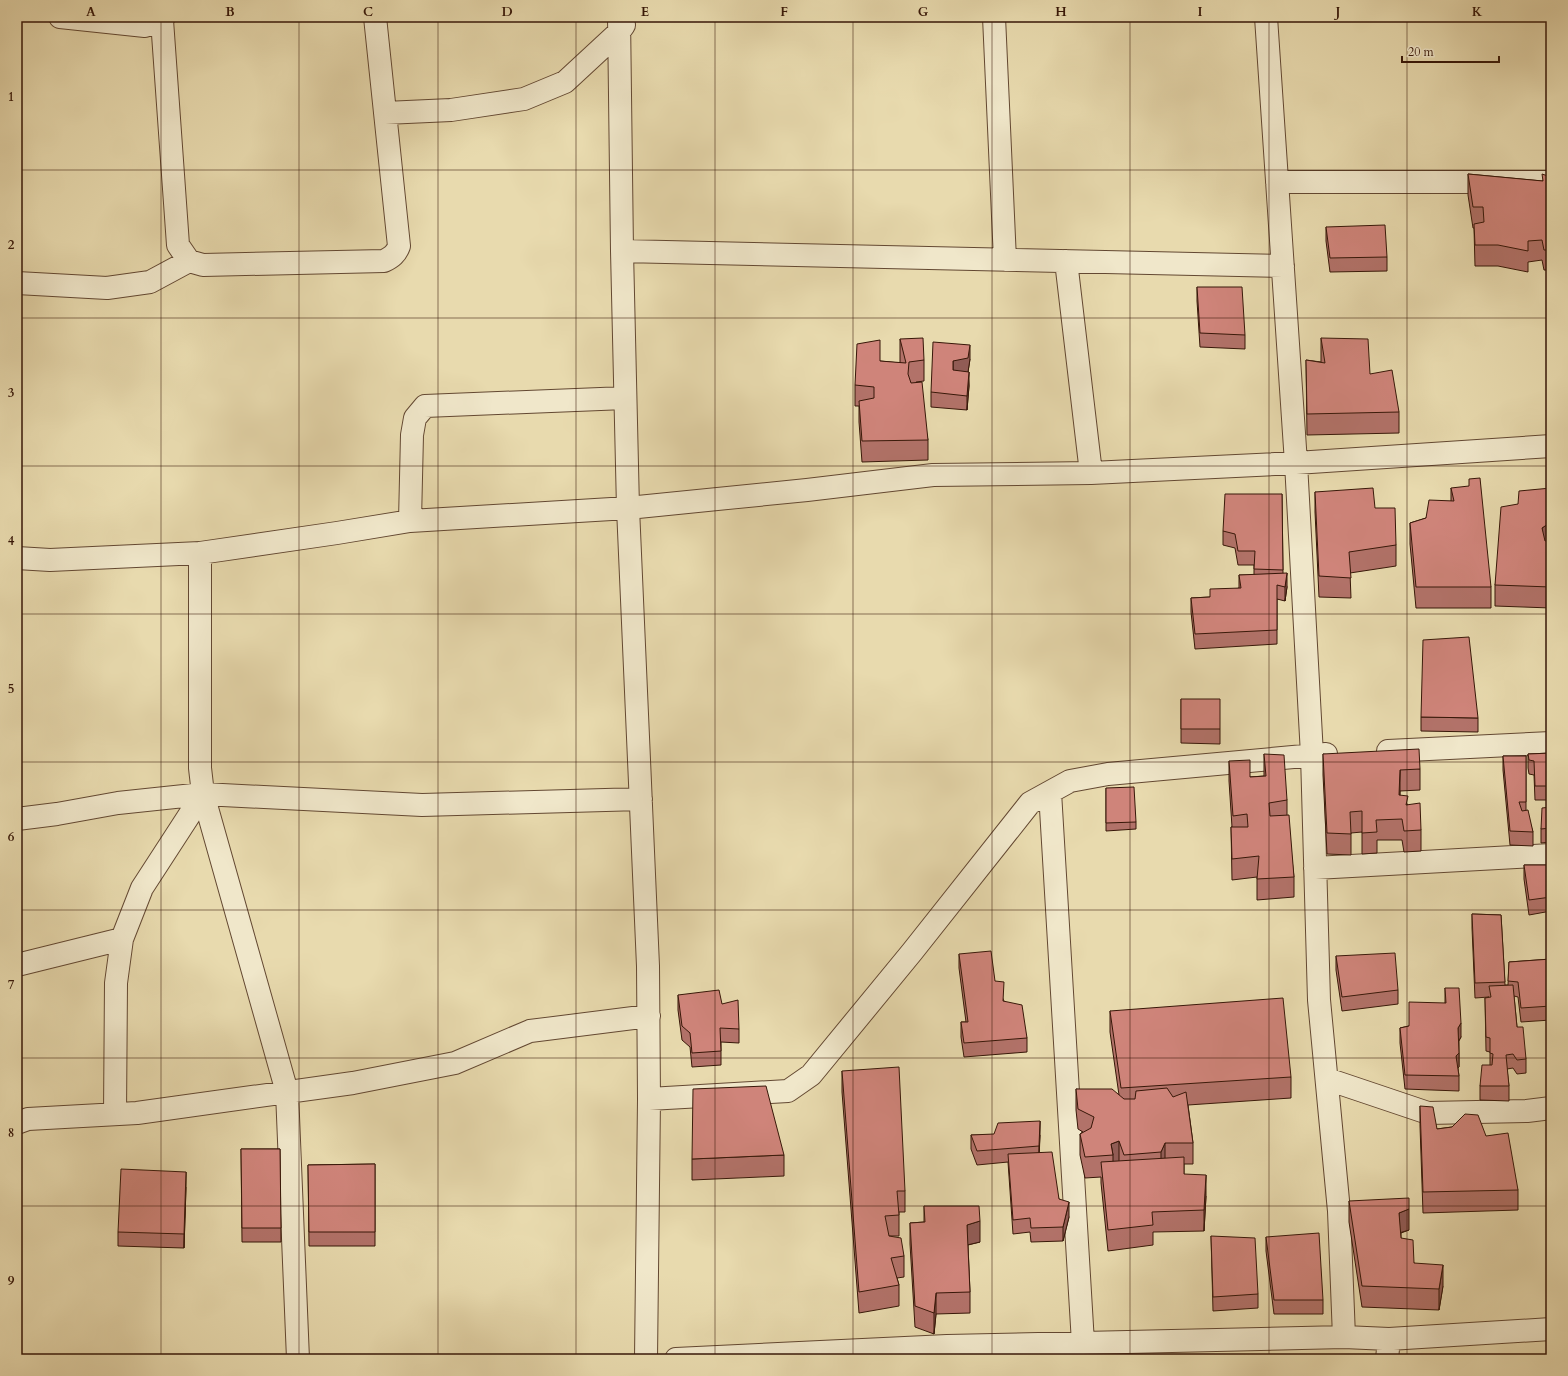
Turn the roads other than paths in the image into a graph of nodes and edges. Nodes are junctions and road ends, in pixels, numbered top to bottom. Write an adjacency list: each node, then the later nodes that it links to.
1 (60, 17): 5 (street)
2 (375, 17): 7 (street)
3 (994, 17): 11 (street)
4 (1266, 17): 8 (street)
5 (163, 19): 13 (street)
6 (622, 22): 7 (street); 10 (street)
7 (385, 113): 13 (street)
8 (1277, 182): 9 (street); 14 (street)
9 (1551, 182)
10 (622, 251): 11 (street); 16 (street)
11 (1005, 260): 12 (street)
12 (1066, 261): 14 (street); 19 (street)
13 (189, 262): 15 (street)
14 (1283, 266): 18 (street)
15 (17, 283)
16 (626, 398): 20 (street); 21 (street)
17 (1551, 446): 18 (street)
18 (1296, 463): 19 (street); 27 (street)
19 (1092, 473): 20 (street)
20 (628, 508): 21 (street); 30 (street)
21 (410, 521): 22 (street)
22 (200, 553): 23 (street); 29 (street)
23 (17, 558)
24 (1551, 743): 25 (street)
25 (1368, 752)
26 (1344, 753): 27 (street)
27 (1312, 755): 28 (street); 33 (street)
28 (1050, 792): 39 (street); 45 (street)
29 (203, 794): 30 (street); 31 (street); 34 (street); 38 (street)
30 (641, 798): 36 (street)
31 (17, 819)
32 (1551, 855): 33 (street)
33 (1315, 868): 37 (street)
34 (122, 939): 35 (street); 41 (street)
35 (17, 965)
36 (649, 1016): 38 (street); 39 (street)
37 (1327, 1079): 40 (street); 44 (street)
38 (287, 1092): 41 (street); 50 (street)
39 (649, 1099): 51 (street)
40 (1551, 1108)
41 (115, 1114): 42 (street)
42 (17, 1123)
43 (1551, 1329): 46 (street)
44 (1344, 1338): 46 (street); 47 (street)
45 (1083, 1343): 47 (street); 48 (street)
46 (1388, 1349)
47 (1131, 1351)
48 (947, 1352): 49 (street)
49 (705, 1358): 52 (street)
50 (298, 1359)
51 (646, 1359)
52 (676, 1359)

